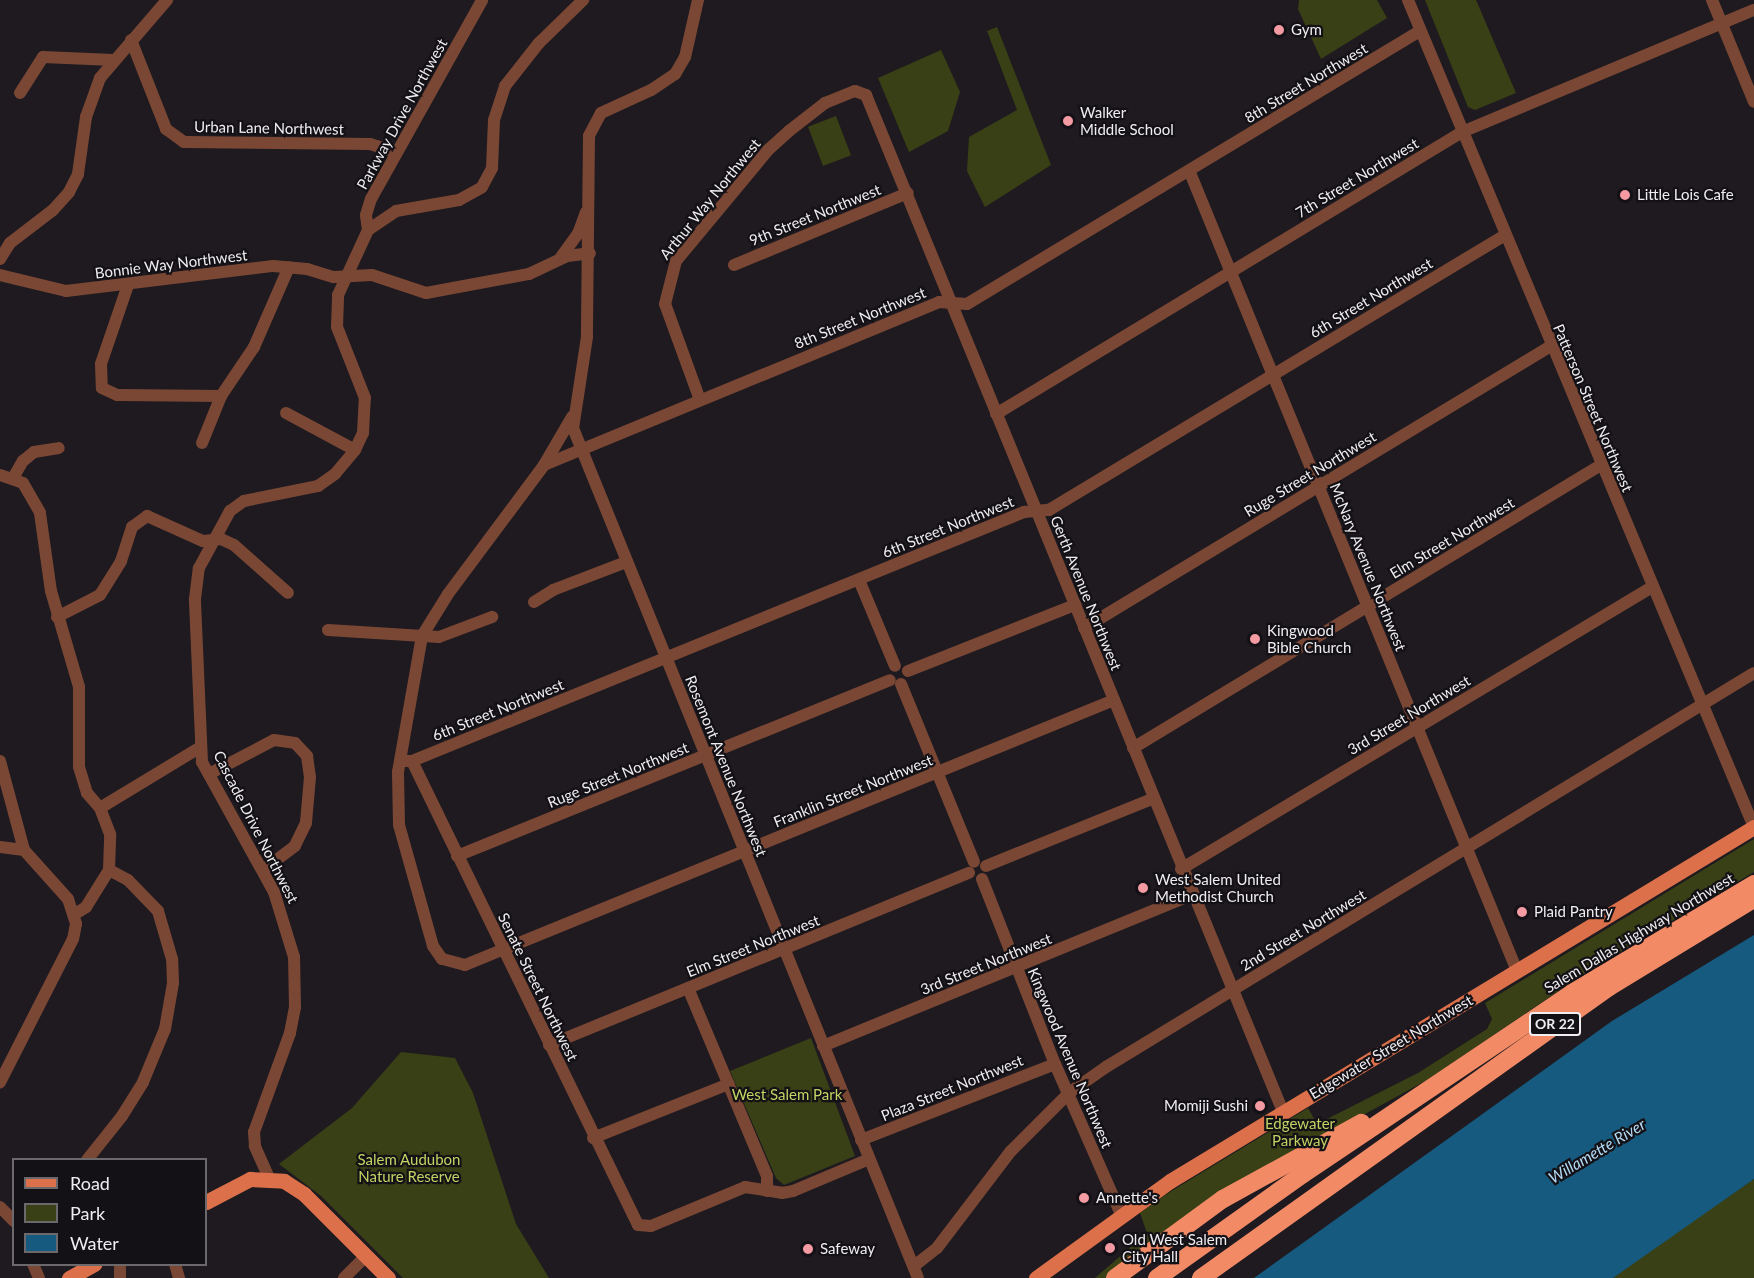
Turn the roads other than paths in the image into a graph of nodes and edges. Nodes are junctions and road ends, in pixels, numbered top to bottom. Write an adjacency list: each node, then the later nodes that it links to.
1 (167, 0): 10 (street)
2 (482, 0): 16 (street, Parkway Drive Northwest)
3 (583, 0): 22 (street)
4 (698, 0): 21 (street)
5 (1408, 0): 9 (street, Patterson Street Northwest)
6 (1712, 0): 8 (street)
7 (1754, 10): 8 (street, 7th Street Northwest)
8 (1721, 23): 14 (street); 15 (street, 7th Street Northwest)
9 (1420, 31): 15 (street, Patterson Street Northwest); 17 (street, 8th Street Northwest)
10 (131, 40): 11 (street); 16 (street, Urban Lane Northwest)
11 (113, 60): 13 (street); 25 (street)
12 (855, 91): 20 (street, Gerth Avenue Northwest); 37 (street, Arthur Way Northwest)
13 (20, 93)
14 (1754, 102)
15 (1462, 132): 23 (street, Patterson Street Northwest); 29 (street, 7th Street Northwest)
16 (397, 152): 22 (street, Parkway Drive Northwest)
17 (1208, 160): 18 (street, 8th Street Northwest); 19 (street, 8th Street Northwest)
18 (1191, 175): 19 (street, 8th Street Northwest); 29 (street, McNary Avenue Northwest)
19 (1171, 182): 33 (street, 8th Street Northwest)
20 (908, 193): 27 (street, 9th Street Northwest); 33 (street, Gerth Avenue Northwest)
21 (589, 202): 24 (street); 26 (street)
22 (368, 230): 31 (street, Parkway Drive Northwest)
23 (1505, 235): 34 (street, Patterson Street Northwest); 35 (street, 6th Street Northwest)
24 (590, 253): 26 (street); 40 (street, Rosemont Avenue Northwest)
25 (0, 259)
26 (557, 261): 31 (street)
27 (734, 265)
28 (289, 267): 31 (street, Bonnie Way Northwest); 32 (street, Bonnie Way Northwest); 36 (street)
29 (1232, 272): 35 (street, McNary Avenue Northwest); 39 (street, 7th Street Northwest)
30 (0, 275): 32 (street, Bonnie Way Northwest)
31 (345, 277): 44 (street, Cascade Drive Northwest)
32 (128, 285): 36 (street)
33 (952, 303): 37 (street, 8th Street Northwest); 39 (street, Gerth Avenue Northwest)
34 (1551, 345): 46 (street, Patterson Street Northwest); 49 (street, Ruge Street Northwest)
35 (1273, 375): 49 (street, McNary Avenue Northwest); 50 (street, 6th Street Northwest)
36 (221, 396): 41 (street)
37 (700, 400): 43 (street, 8th Street Northwest)
38 (286, 413): 44 (street)
39 (996, 414): 50 (street, Gerth Avenue Northwest)
40 (572, 416): 43 (street, Rosemont Avenue Northwest); 45 (street)
41 (202, 443)
42 (59, 448): 48 (street)
43 (580, 449): 45 (street, 8th Street Northwest); 52 (street, Rosemont Avenue Northwest)
44 (355, 450): 51 (street, Cascade Drive Northwest)
45 (544, 465): 63 (street)
46 (1601, 465): 54 (street, Patterson Street Northwest); 58 (street, Elm Street Northwest)
47 (0, 475): 48 (street)
48 (13, 478): 59 (street)
49 (1319, 486): 58 (street, McNary Avenue Northwest); 61 (street, Ruge Street Northwest)
50 (1036, 511): 53 (street, 6th Street Northwest); 57 (street, Gerth Avenue Northwest)
51 (211, 541): 55 (street); 59 (street); 72 (street, Cascade Drive Northwest)
52 (626, 562): 56 (street); 64 (street, Rosemont Avenue Northwest)
53 (860, 580): 64 (street, 6th Street Northwest); 65 (street)
54 (1652, 587): 70 (street, Patterson Street Northwest); 71 (street, 3rd Street Northwest)
55 (288, 593)
56 (534, 602)
57 (1075, 605): 61 (street, Gerth Avenue Northwest); 66 (street)
58 (1368, 607): 71 (street, McNary Avenue Northwest); 73 (street, Elm Street Northwest)
59 (57, 617): 80 (street)
60 (492, 617): 63 (street)
61 (1084, 628): 69 (street, Gerth Avenue Northwest)
62 (328, 630): 63 (street)
63 (423, 636): 76 (street)
64 (666, 658): 74 (street, Rosemont Avenue Northwest); 76 (street, 6th Street Northwest)
65 (894, 666): 66 (street); 68 (street)
66 (908, 671): 68 (street)
67 (1754, 673): 70 (street, 2nd Street Northwest)
68 (896, 682): 74 (street, Ruge Street Northwest); 77 (street)
69 (1114, 700): 73 (street, Gerth Avenue Northwest); 77 (street, Franklin Street Northwest)
70 (1702, 705): 81 (street, Patterson Street Northwest); 83 (street, 2nd Street Northwest)
71 (1418, 727): 83 (street, McNary Avenue Northwest); 88 (street, 3rd Street Northwest)
72 (199, 748): 78 (street, Cascade Drive Northwest); 80 (street)
73 (1133, 748): 79 (street, Gerth Avenue Northwest)
74 (705, 755): 85 (street, Rosemont Avenue Northwest); 86 (street, Ruge Street Northwest)
75 (0, 761): 84 (street)
76 (406, 761): 86 (street, Senate Street Northwest); 95 (street, Franklin Street Northwest)
77 (937, 773): 85 (street, Franklin Street Northwest); 87 (street)
78 (208, 774): 90 (street, Cascade Drive Northwest); 90 (street)
79 (1154, 798): 87 (street, Elm Street Northwest); 88 (street, Gerth Avenue Northwest)
80 (100, 808): 89 (street)
81 (1754, 827): 98 (main road, Edgewater Street Northwest)
82 (0, 846): 84 (street)
83 (1467, 847): 98 (street, McNary Avenue Northwest); 100 (street, 2nd Street Northwest)
84 (24, 850): 94 (street)
85 (745, 851): 95 (street, Franklin Street Northwest); 96 (street, Rosemont Avenue Northwest)
86 (457, 856): 95 (street, Senate Street Northwest)
87 (976, 867): 96 (street, Elm Street Northwest); 97 (street, Kingwood Avenue Northwest)
88 (1181, 868): 92 (street, Gerth Avenue Northwest)
89 (109, 870): 94 (street); 111 (street)
90 (263, 870): 113 (street, Cascade Drive Northwest)
91 (1754, 884): 107 (highway, Salem Dallas Highway Northwest / OR 22)
92 (1192, 895): 97 (street, 3rd Street Northwest); 100 (street, Gerth Avenue Northwest)
93 (1754, 899): 128 (highway, Salem Dallas Highway Northwest / OR 22)
94 (75, 914): 104 (street)
95 (504, 950): 101 (street, Senate Street Northwest)
96 (784, 950): 99 (street, Elm Street Northwest); 102 (street, Rosemont Avenue Northwest)
97 (1016, 968): 102 (street, 3rd Street Northwest); 103 (street, Kingwood Avenue Northwest)
98 (1517, 971): 108 (main road, Edgewater Street Northwest)
99 (688, 988): 101 (street, Elm Street Northwest); 105 (street)
100 (1232, 991): 106 (street, 2nd Street Northwest); 108 (street, Gerth Avenue Northwest)
101 (549, 1045): 109 (street, Senate Street Northwest)
102 (823, 1046): 110 (street, Rosemont Avenue Northwest)
103 (1054, 1064): 106 (street, Kingwood Avenue Northwest); 110 (street, Plaza Street Northwest)
104 (0, 1082)
105 (729, 1084): 109 (street); 114 (street)
106 (1069, 1093): 117 (street, Kingwood Avenue Northwest); 121 (street, 2nd Street Northwest)
107 (1417, 1096): 126 (highway, OR 22); 127 (highway, Salem Dallas Highway Northwest / OR 22)
108 (1283, 1112): 117 (main road, Edgewater Street Northwest)
109 (593, 1138): 114 (street, Senate Street Northwest)
110 (861, 1140): 112 (street, Rosemont Avenue Northwest)
111 (89, 1158)
112 (869, 1159): 114 (street); 121 (street, Rosemont Avenue Northwest)
113 (269, 1178): 115 (main road); 119 (main road)
114 (767, 1191)
115 (207, 1201)
116 (0, 1206): 118 (street)
117 (1121, 1214): 125 (main road, Edgewater Street Northwest)
118 (12, 1219)
119 (366, 1256): 123 (street); 124 (main road)
120 (90, 1266): 122 (main road)
121 (916, 1272)
122 (69, 1278)
123 (344, 1278)
124 (388, 1278)
125 (1036, 1278)
126 (1115, 1278)
127 (1156, 1278)
128 (1201, 1278)

